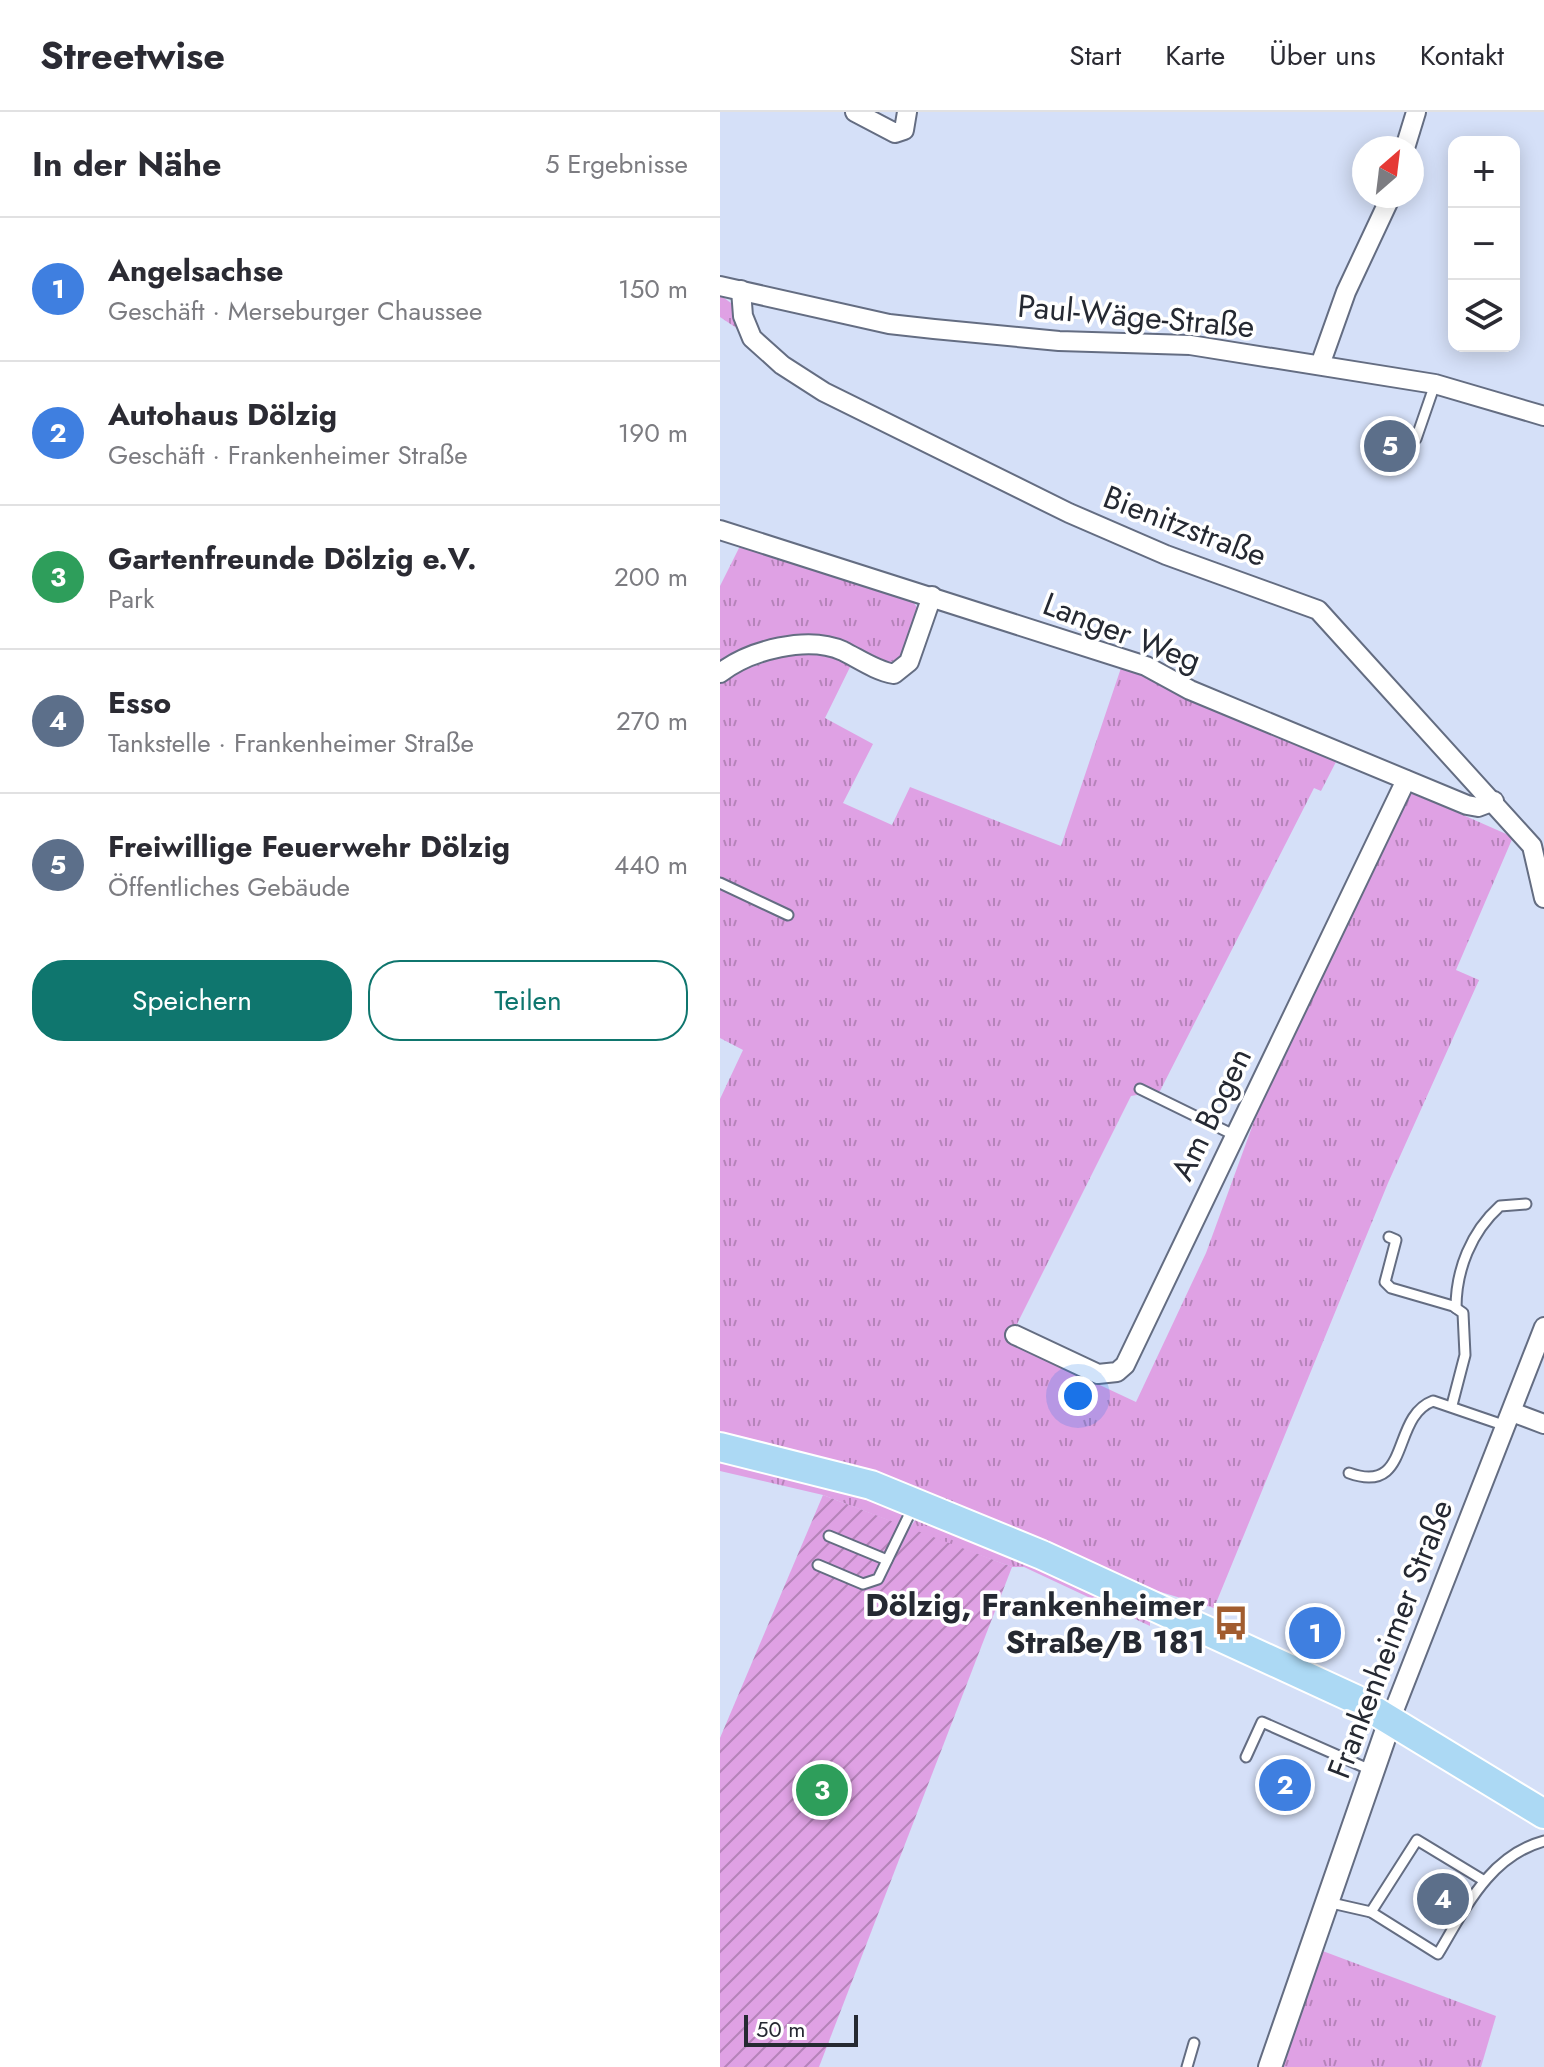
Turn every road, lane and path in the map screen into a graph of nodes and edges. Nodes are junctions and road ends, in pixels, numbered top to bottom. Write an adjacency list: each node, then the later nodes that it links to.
1 (855, 112): 2 (street)
2 (907, 112)
3 (1416, 112): 4 (street)
4 (1409, 136)
5 (1385, 208): 8 (street)
6 (720, 286): 7 (street, Paul-Wäge-Straße)
7 (741, 290): 8 (street, Paul-Wäge-Straße); 16 (street, Bienitzstraße)
8 (1320, 365): 9 (street, Paul-Wäge-Straße)
9 (1435, 384): 10 (street, Paul-Wäge-Straße); 11 (lane)
10 (1544, 416)
11 (1416, 439)
12 (720, 530): 13 (street, Langer Weg)
13 (932, 596): 14 (street); 15 (street, Langer Weg)
14 (720, 673)
15 (1406, 780): 16 (street, Langer Weg); 21 (street, Am Bogen)
16 (1494, 801): 18 (street, Bienitzstraße)
17 (720, 883): 19 (lane)
18 (1544, 898)
19 (788, 915)
20 (1140, 1089): 21 (lane)
21 (1234, 1135): 26 (street, Am Bogen)
22 (1526, 1204): 24 (lane)
23 (1389, 1237): 24 (lane)
24 (1456, 1308): 27 (lane)
25 (1544, 1327): 28 (street, Frankenheimer Straße)
26 (1015, 1335)
27 (1452, 1405): 28 (lane); 31 (lane)
28 (1509, 1419): 29 (street); 36 (street, Frankenheimer Straße)
29 (1544, 1424)
30 (720, 1447): 32 (main road)
31 (1349, 1473)
32 (916, 1501): 34 (lane); 36 (main road)
33 (829, 1536): 34 (lane)
34 (887, 1560): 35 (lane)
35 (818, 1565)
36 (1391, 1718): 38 (street, Frankenheimer Straße); 39 (main road)
37 (1246, 1757): 38 (lane)
38 (1373, 1771): 42 (street, Frankenheimer Straße)
39 (1544, 1814)
40 (1544, 1841): 41 (lane)
41 (1483, 1880): 43 (lane); 43 (lane)
42 (1327, 1902): 43 (lane); 46 (street, Frankenheimer Straße)
43 (1371, 1912)
44 (1194, 2043): 45 (lane)
45 (1187, 2067)
46 (1270, 2067)

